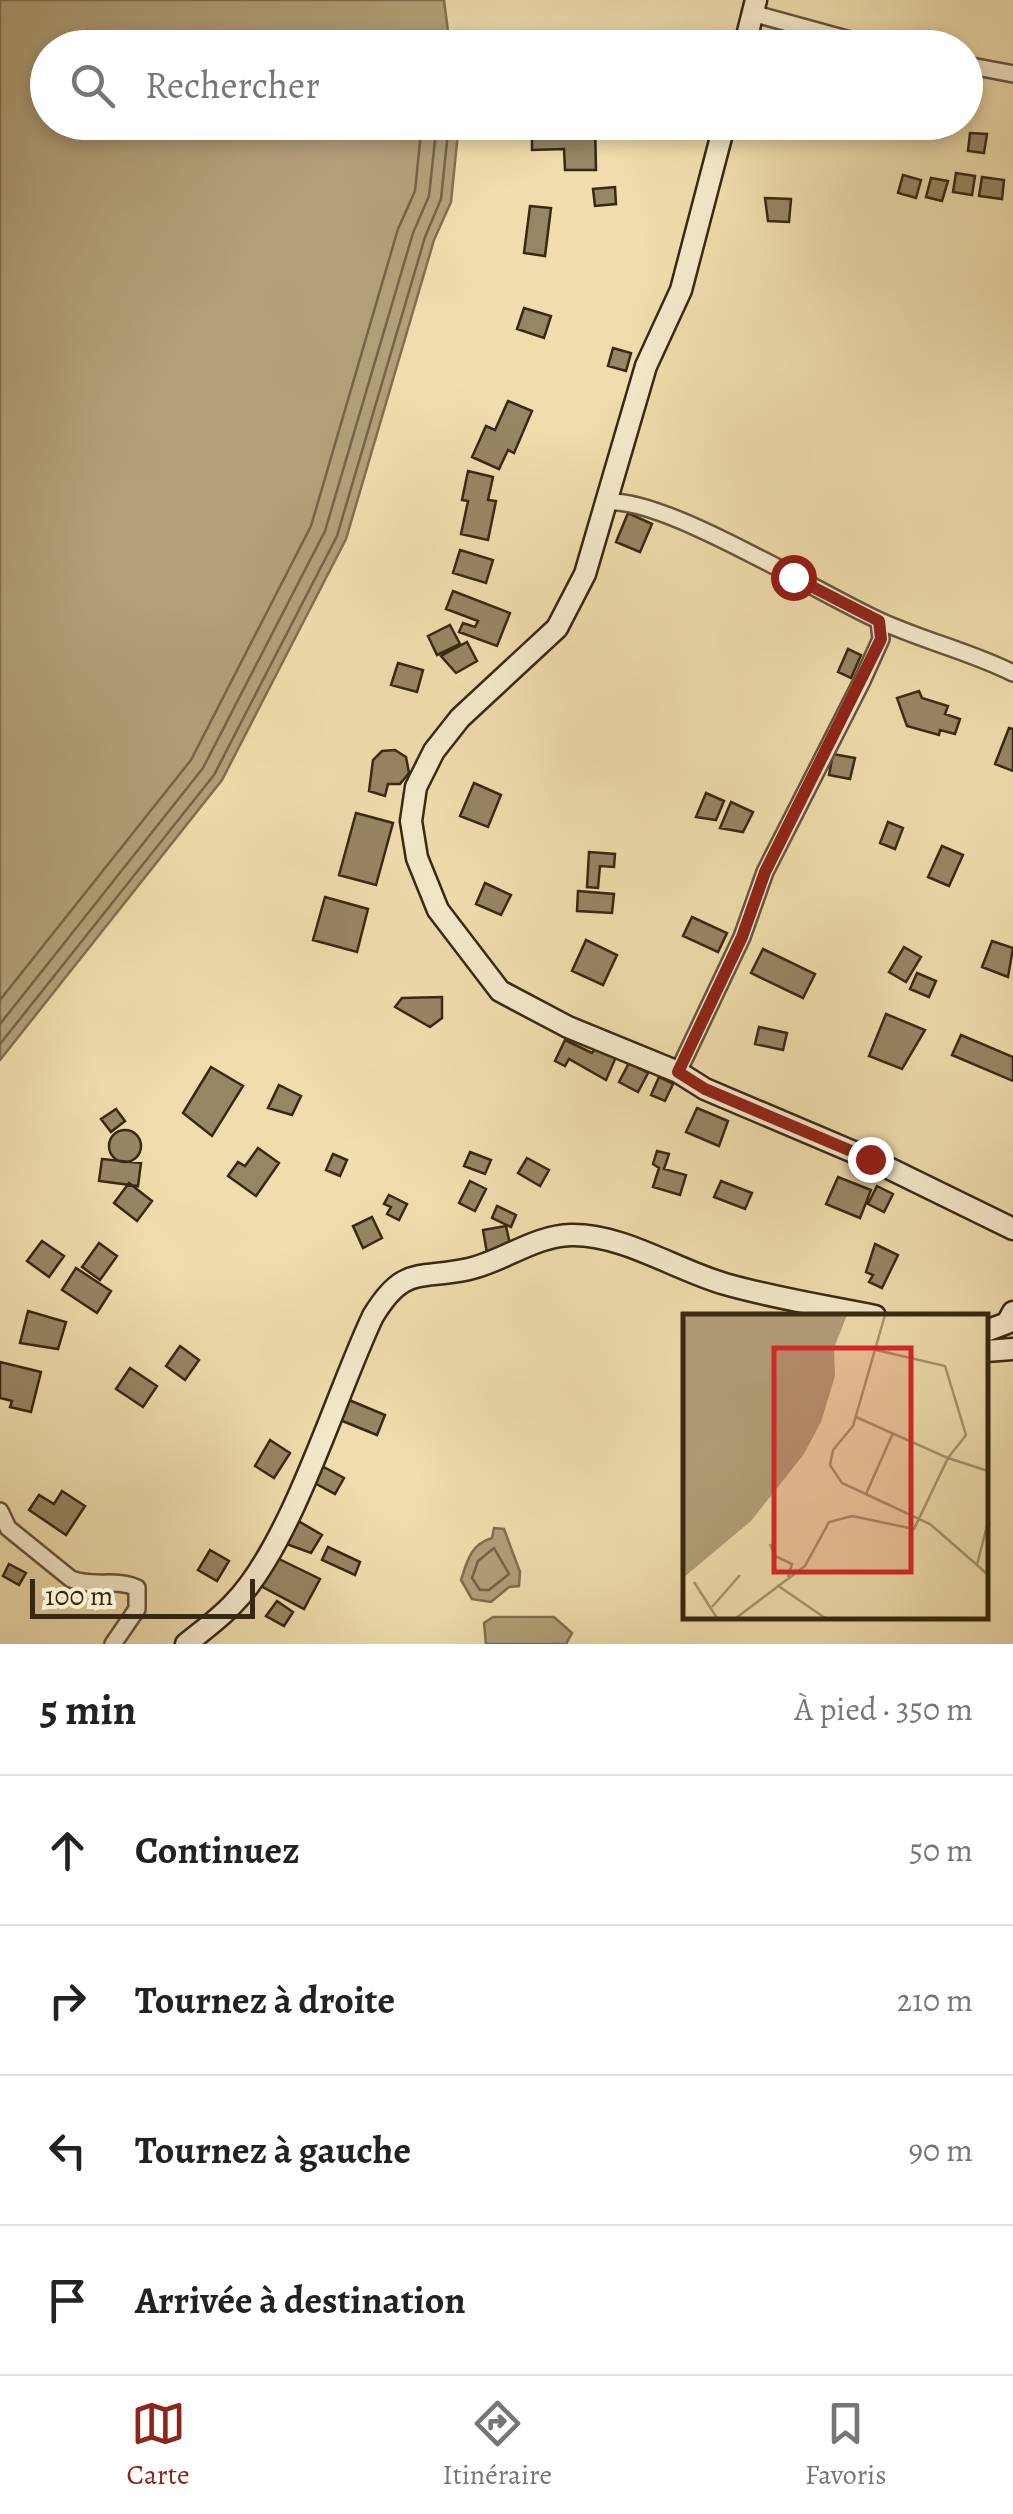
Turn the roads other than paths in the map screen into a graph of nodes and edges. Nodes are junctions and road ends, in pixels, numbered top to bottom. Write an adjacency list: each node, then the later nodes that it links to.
1 (754, 6): 2 (street)
2 (826, 30)
3 (983, 68): 4 (street)
4 (1013, 74)
5 (720, 140): 6 (street)
6 (609, 502): 7 (street); 9 (street)
7 (879, 621): 8 (street); 9 (street)
8 (1013, 673)
9 (678, 1072): 10 (street)
10 (1013, 1229)
11 (866, 1314): 17 (street)
12 (1013, 1349): 13 (street)
13 (988, 1352)
14 (0, 1511): 15 (street)
15 (4, 1528): 16 (street)
16 (114, 1644)
17 (186, 1644)

